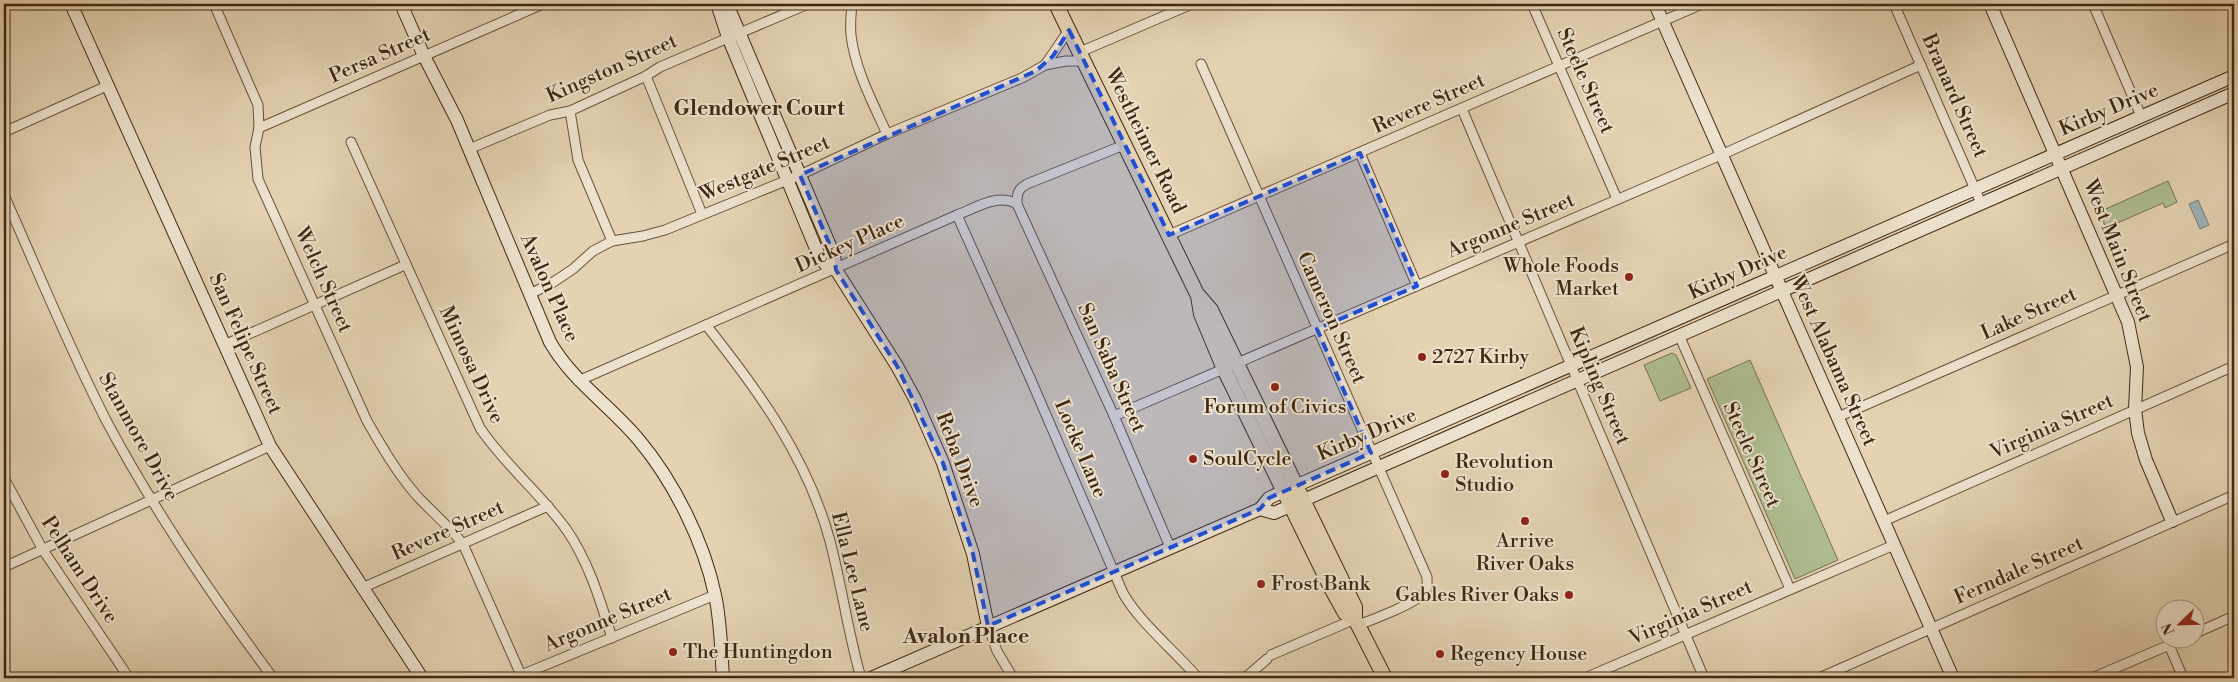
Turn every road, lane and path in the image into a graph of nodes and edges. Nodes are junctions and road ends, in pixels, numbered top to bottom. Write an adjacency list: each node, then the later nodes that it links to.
1 (71, 4): 29 (street, San Felipe Street)
2 (214, 4): 34 (street, Welch Street)
3 (401, 4): 21 (street, Avalon Place)
4 (544, 4): 21 (street, Persa Street)
5 (718, 4): 20 (street, Reba Drive)
6 (727, 4): 19 (street, Reba Drive)
7 (808, 4): 19 (street, Kingston Street)
8 (852, 4): 36 (street)
9 (1056, 4): 18 (main road, Westheimer Road)
10 (1192, 4): 22 (street, Westgate Street)
11 (1532, 4): 25 (street, Steele Street)
12 (1654, 4): 17 (street, West Alabama Street)
13 (1702, 4): 17 (street, Revere Street)
14 (1894, 4): 26 (street, Branard Street)
15 (1990, 4): 42 (street, West Main Street)
16 (2093, 4): 33 (street)
17 (1662, 21): 25 (street, Revere Street); 41 (street, West Alabama Street)
18 (1069, 30): 22 (main road, Westheimer Road); 24 (street, Westgate Street)
19 (741, 32): 20 (street, Kingston Street); 44 (street, Reba Drive)
20 (728, 37): 27 (street, Kingston Street); 45 (street, Reba Drive)
21 (424, 56): 34 (street, Persa Street); 39 (street, Avalon Place)
22 (1082, 57): 24 (street, Westgate Street); 38 (main road, Westheimer Road)
23 (1201, 64): 48 (street, Cameron Street)
24 (1045, 65): 36 (street, Westgate Street)
25 (1559, 66): 31 (street, Revere Street); 49 (street, Steele Street)
26 (1921, 66): 41 (street, Argonne Street); 46 (street, Branard Street)
27 (646, 76): 32 (street, Kingston Street); 52 (street)
28 (2234, 76): 33 (street, Kirby Drive)
29 (109, 85): 35 (street); 72 (street, San Felipe Street)
30 (2234, 93): 43 (street, Kirby Drive)
31 (1462, 109): 40 (street, Revere Street); 58 (street, Kipling Street)
32 (570, 111): 39 (street, Kingston Street); 57 (street)
33 (2142, 116): 42 (street, Kirby Drive)
34 (259, 128): 67 (street, Welch Street)
35 (4, 132)
36 (887, 134): 44 (street, Westgate Street)
37 (351, 142): 60 (street, Mimosa Drive)
38 (1124, 145): 51 (street); 55 (main road, Westheimer Road)
39 (469, 150): 65 (street, Avalon Place)
40 (1360, 153): 48 (street, Revere Street); 63 (street)
41 (1721, 154): 49 (street, Argonne Street); 62 (street, West Alabama Street)
42 (2056, 154): 43 (street, West Main Street); 46 (street, Kirby Drive)
43 (2062, 168): 50 (street, Kirby Drive); 66 (street, West Main Street)
44 (800, 175): 45 (street, Westgate Street); 61 (street, Reba Drive)
45 (786, 180): 52 (street, Westgate Street); 61 (street, Reba Drive)
46 (1975, 189): 50 (street, Branard Street); 54 (street, Kirby Drive)
47 (4, 195): 87 (street, Stanmore Drive)
48 (1259, 196): 55 (street, Revere Street); 70 (street, Cameron Street)
49 (1617, 199): 58 (street, Argonne Street)
50 (1981, 203): 56 (street, Kirby Drive)
51 (1017, 204): 53 (street, Dickey Place); 79 (street, San Saba Street)
52 (702, 214): 57 (street, Westgate Street)
53 (956, 215): 61 (street, Dickey Place); 98 (street, Locke Lane)
54 (1892, 226): 56 (street); 62 (street, Kirby Drive)
55 (1169, 235): 73 (main road, Westheimer Road)
56 (1898, 239): 64 (street, Kirby Drive)
57 (612, 241): 65 (street, Westgate Street)
58 (1518, 242): 63 (street, Argonne Street); 74 (street, Kipling Street)
59 (2234, 244): 66 (street, Lake Street)
60 (405, 265): 67 (street); 89 (street, Mimosa Drive)
61 (836, 270): 69 (street, Dickey Place); 104 (street, Reba Drive)
62 (1776, 276): 64 (street, West Alabama Street); 68 (street, Kirby Drive)
63 (1417, 286): 70 (street, Argonne Street)
64 (1782, 290): 71 (street, Kirby Drive); 80 (street, West Alabama Street)
65 (530, 294): 77 (street, Avalon Place)
66 (2117, 295): 78 (street, West Main Street); 80 (street, Lake Street)
67 (315, 304): 72 (street); 93 (street, Welch Street)
68 (1694, 312): 71 (street); 74 (street, Kirby Drive)
69 (706, 325): 77 (street, Dickey Place); 116 (street, Ella Lee Lane)
70 (1316, 329): 73 (street, Argonne Street); 82 (street, Cameron Street)
71 (1679, 335): 76 (street, Kirby Drive); 100 (street, Steele Street)
72 (224, 344): 81 (street, San Felipe Street)
73 (1230, 366): 79 (street, Argonne Street); 85 (main road, Westheimer Road)
74 (1572, 366): 76 (street, Kipling Street); 82 (street, Kirby Drive)
75 (2234, 366): 78 (street, Virginia Street)
76 (1578, 379): 83 (street, Kirby Drive); 107 (street, Kipling Street)
77 (578, 381): 101 (street, Avalon Place)
78 (2135, 409): 91 (street, Virginia Street); 92 (street, West Main Street)
79 (1114, 416): 95 (street, San Saba Street)
80 (1838, 417): 91 (street, West Alabama Street)
81 (270, 446): 87 (street); 99 (street, San Felipe Street)
82 (1372, 453): 83 (street, Cameron Street); 85 (street, Kirby Drive)
83 (1378, 467): 88 (street, Kirby Drive); 103 (street, Cameron Street)
84 (4, 478): 96 (street, Pelham Drive)
85 (1290, 488): 88 (main road, Westheimer Road); 90 (street, Kirby Drive)
86 (2234, 495): 92 (street, Ferndale Street)
87 (152, 500): 96 (street); 113 (street, Stanmore Drive)
88 (1297, 503): 90 (street, Kirby Drive); 103 (main road, Westheimer Road)
89 (548, 506): 93 (street, Revere Street); 108 (street, Mimosa Drive)
90 (1260, 509): 95 (street, Kirby Drive)
91 (1884, 521): 94 (street, West Alabama Street)
92 (2172, 521): 106 (street, Ferndale Street)
93 (463, 544): 99 (street, Revere Street); 111 (street, Welch Street)
94 (1894, 545): 100 (street, Virginia Street); 106 (street, West Alabama Street)
95 (1170, 547): 98 (street, Kirby Drive)
96 (43, 550): 97 (street); 112 (street, Pelham Drive)
97 (4, 567)
98 (1113, 573): 104 (street, Kirby Drive); 119 (street, Locke Lane)
99 (362, 588): 114 (street, San Felipe Street)
100 (1790, 589): 107 (street, Virginia Street)
101 (715, 595): 108 (street, Argonne Street); 115 (street, Avalon Place)
102 (2234, 616): 105 (street)
103 (1356, 622): 120 (street); 121 (main road, Westheimer Road)
104 (988, 626): 117 (street, Kirby Drive); 118 (street, Reba Drive)
105 (2206, 629)
106 (1932, 630): 124 (street, Ferndale Street); 125 (street, West Alabama Street)
107 (1685, 635): 122 (street, Virginia Street); 123 (street, Kipling Street)
108 (612, 638): 111 (street, Argonne Street)
109 (2157, 650): 126 (street)
110 (2171, 650): 127 (street)
111 (517, 677)
112 (130, 678)
113 (273, 678)
114 (422, 678)
115 (723, 678)
116 (861, 678)
117 (871, 678)
118 (1012, 678)
119 (1198, 678)
120 (1245, 678)
121 (1385, 678)
122 (1586, 678)
123 (1704, 678)
124 (1819, 678)
125 (1953, 678)
126 (2092, 678)
127 (2183, 678)

